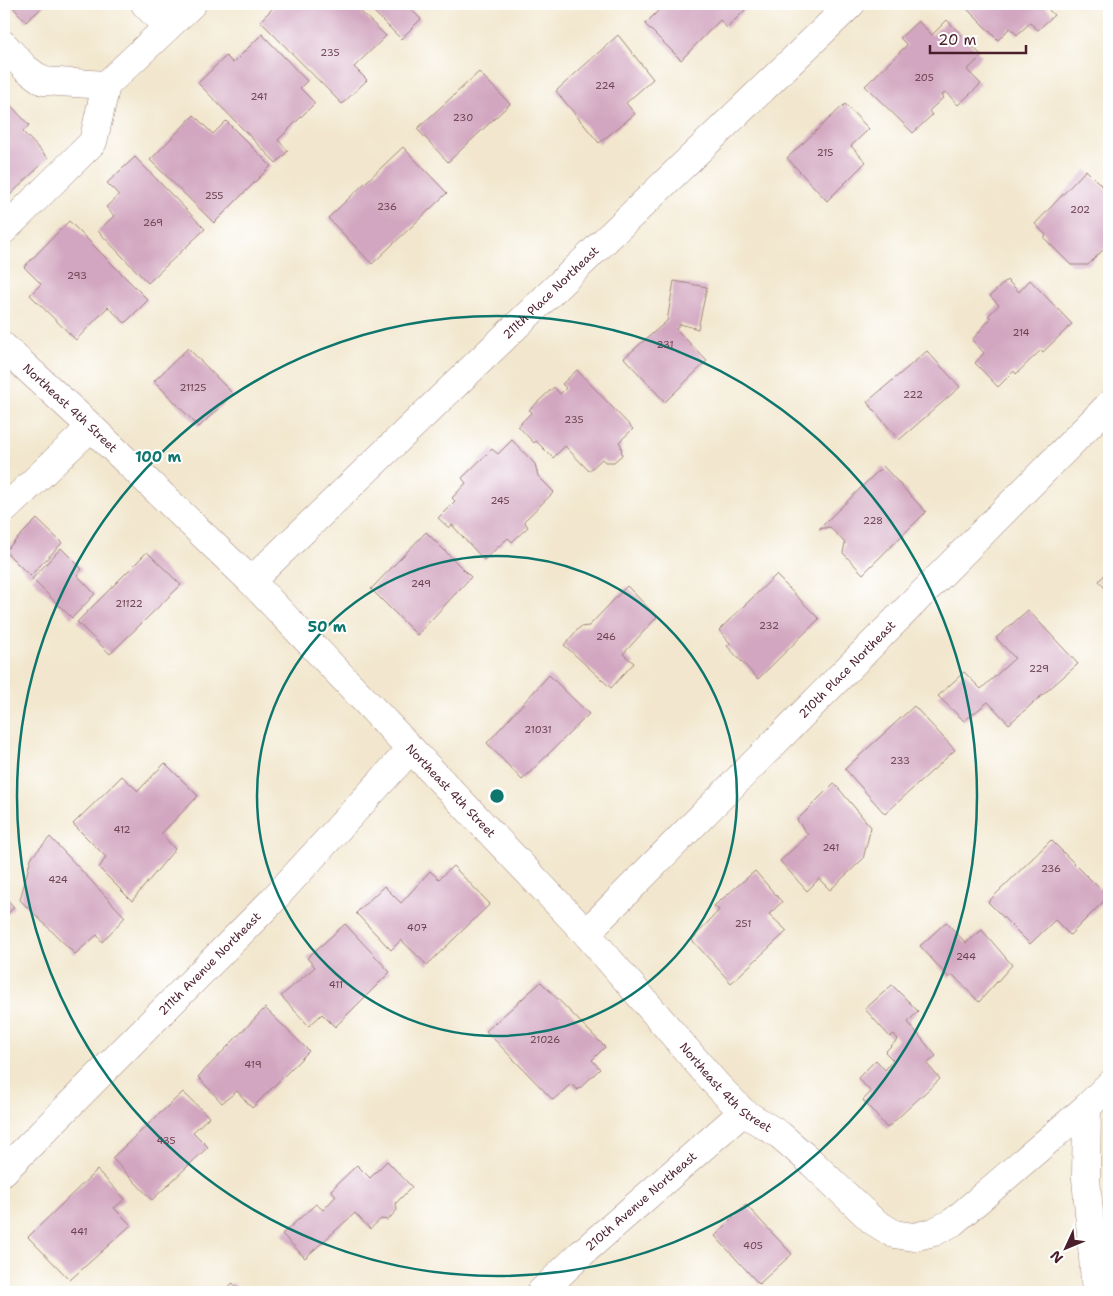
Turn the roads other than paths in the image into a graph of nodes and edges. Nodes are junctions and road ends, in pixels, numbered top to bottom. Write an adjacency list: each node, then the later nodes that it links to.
1 (145, 4): 4 (street)
2 (192, 4): 4 (street)
3 (851, 4): 12 (street, 211th Place Northeast)
4 (168, 27): 6 (street)
5 (4, 45): 6 (street)
6 (106, 85): 7 (street)
7 (4, 230)
8 (4, 347): 10 (street, Northeast 4th Street)
9 (1109, 406): 14 (street, 210th Place Northeast)
10 (91, 427): 11 (street); 12 (street, Northeast 4th Street)
11 (4, 510)
12 (251, 581): 13 (street, Northeast 4th Street)
13 (410, 749): 14 (street, Northeast 4th Street); 18 (street, 211th Avenue Northeast)
14 (586, 933): 17 (street, Northeast 4th Street)
15 (1109, 1085): 16 (street)
16 (1087, 1106): 17 (street, Northeast 4th Street); 20 (street)
17 (744, 1112): 19 (street, 210th Avenue Northeast)
18 (4, 1171)
19 (541, 1292)
20 (1096, 1292)

